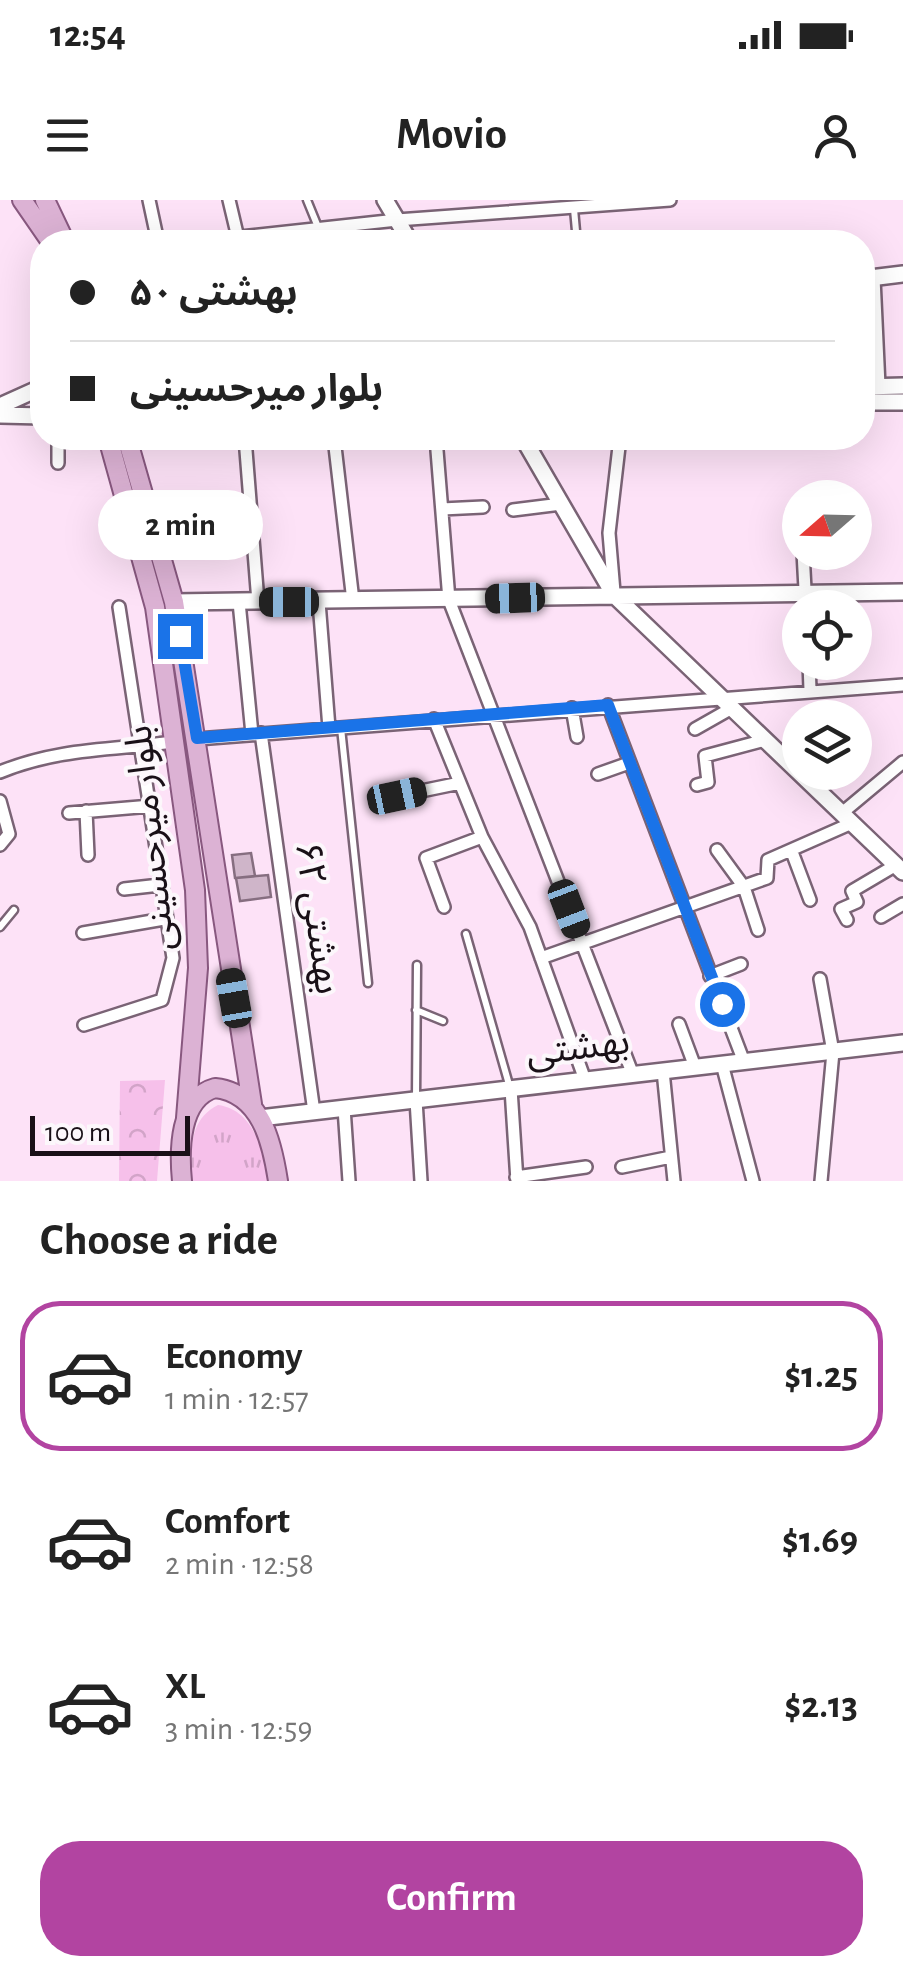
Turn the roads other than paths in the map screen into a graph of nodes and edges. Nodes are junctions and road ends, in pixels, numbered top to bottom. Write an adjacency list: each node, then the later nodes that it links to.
1 (22, 200): 12 (main road)
2 (33, 200): 13 (main road)
3 (45, 200): 14 (main road)
4 (52, 200): 15 (main road)
5 (149, 200): 16 (street)
6 (229, 200): 17 (street)
7 (307, 200): 18 (lane)
8 (385, 200): 11 (main road)
9 (670, 200): 10 (street)
10 (574, 204): 11 (street); 21 (lane)
11 (397, 220): 19 (street); 20 (main road)
12 (50, 230)
13 (53, 230)
14 (56, 230)
15 (58, 230)
16 (155, 230)
17 (236, 230)
18 (319, 230)
19 (350, 230)
20 (403, 230)
21 (575, 230)
22 (903, 274): 23 (main road)
23 (875, 277)
24 (875, 386): 25 (main road)
25 (903, 386)
26 (30, 392): 29 (main road)
27 (875, 402): 28 (main road)
28 (903, 402)
29 (0, 406)
30 (0, 414): 31 (main road)
31 (30, 415)
32 (58, 450): 40 (street)
33 (111, 450): 71 (main road, بلوار میرحسینی)
34 (130, 450): 51 (main road, بلوار میرحسینی)
35 (246, 450): 53 (street)
36 (335, 450): 50 (street)
37 (437, 450): 43 (street)
38 (530, 450): 41 (main road)
39 (618, 450): 46 (street)
40 (58, 463)
41 (561, 504): 44 (street); 46 (main road)
42 (483, 507): 43 (street)
43 (442, 509): 49 (street)
44 (513, 510)
45 (903, 592): 47 (main road)
46 (614, 595): 48 (main road); 49 (main road); 59 (main road)
47 (872, 595)
48 (782, 599)
49 (449, 600): 50 (main road); 63 (street)
50 (353, 601): 54 (main road)
51 (174, 602): 52 (main road); 69 (main road, بلوار میرحسینی)
52 (239, 602): 53 (main road); 67 (street, بهشتی ۶۲)
53 (258, 602): 54 (main road)
54 (319, 602): 65 (street)
55 (119, 607): 72 (street)
56 (810, 680): 58 (street)
57 (903, 685): 58 (street)
58 (810, 690): 59 (street)
59 (719, 696): 60 (street); 62 (main road)
60 (608, 705): 61 (street); 75 (street)
61 (572, 708): 63 (street); 68 (street)
62 (732, 708): 66 (street); 70 (main road)
63 (496, 714): 64 (street); 108 (street)
64 (434, 719): 65 (street); 78 (street)
65 (335, 727): 67 (street); 114 (lane)
66 (695, 729)
67 (256, 734): 69 (street); 131 (street, بهشتی ۶۲)
68 (577, 736)
69 (197, 738): 130 (main road, بلوار میرحسینی)
70 (765, 740): 73 (main road); 79 (street)
71 (174, 742): 72 (street); 132 (main road, بلوار میرحسینی)
72 (143, 746): 76 (street); 83 (street)
73 (782, 752)
74 (903, 762): 86 (street)
75 (630, 763): 77 (street); 97 (street)
76 (0, 772)
77 (598, 774)
78 (460, 783): 81 (street); 87 (street)
79 (696, 785)
80 (825, 790): 86 (main road)
81 (397, 796)
82 (0, 801): 88 (street)
83 (151, 806): 84 (street); 93 (street)
84 (86, 812): 85 (street); 91 (street)
85 (69, 813)
86 (847, 818): 90 (street); 92 (main road)
87 (482, 837): 99 (street); 109 (street)
88 (0, 845)
89 (716, 850): 95 (street)
90 (792, 852): 95 (street); 96 (street)
91 (88, 855)
92 (899, 868): 103 (street)
93 (160, 885): 94 (street); 102 (street)
94 (124, 888)
95 (744, 888): 97 (street); 105 (street)
96 (810, 900)
97 (683, 904): 108 (street); 112 (street)
98 (903, 904): 101 (street)
99 (444, 907)
100 (14, 910): 104 (lane)
101 (881, 917)
102 (164, 918): 106 (street); 118 (street)
103 (847, 920)
104 (0, 926)
105 (758, 930)
106 (84, 933)
107 (466, 934): 127 (lane)
108 (581, 941): 109 (street); 125 (street)
109 (542, 958): 126 (street)
110 (741, 964): 112 (street)
111 (417, 965): 115 (lane)
112 (710, 976): 121 (street)
113 (820, 979): 120 (street)
114 (368, 983)
115 (415, 1010): 116 (lane); 128 (lane)
116 (443, 1021)
117 (679, 1024): 123 (street)
118 (84, 1025)
119 (903, 1043): 120 (main road, بهشتی)
120 (832, 1052): 121 (main road, بهشتی); 143 (street)
121 (744, 1062): 122 (main road, بهشتی)
122 (722, 1064): 123 (main road, بهشتی); 142 (street)
123 (694, 1068): 124 (main road, بهشتی)
124 (664, 1071): 125 (main road, بهشتی); 133 (street)
125 (634, 1074): 126 (main road, بهشتی)
126 (585, 1080): 127 (main road, بهشتی)
127 (511, 1089): 128 (main road, بهشتی); 137 (street)
128 (416, 1100): 129 (main road, بهشتی); 140 (street)
129 (344, 1108): 131 (main road, بهشتی); 139 (street)
130 (256, 1111): 131 (main road, بهشتی); 132 (main road); 138 (main road, بلوار میرحسینی)
131 (314, 1112)
132 (186, 1118): 136 (main road, بلوار میرحسینی)
133 (671, 1157): 134 (street); 141 (street)
134 (622, 1166)
135 (586, 1167): 137 (street)
136 (179, 1176)
137 (516, 1179)
138 (278, 1181)
139 (350, 1181)
140 (422, 1181)
141 (674, 1181)
142 (753, 1181)
143 (821, 1181)

